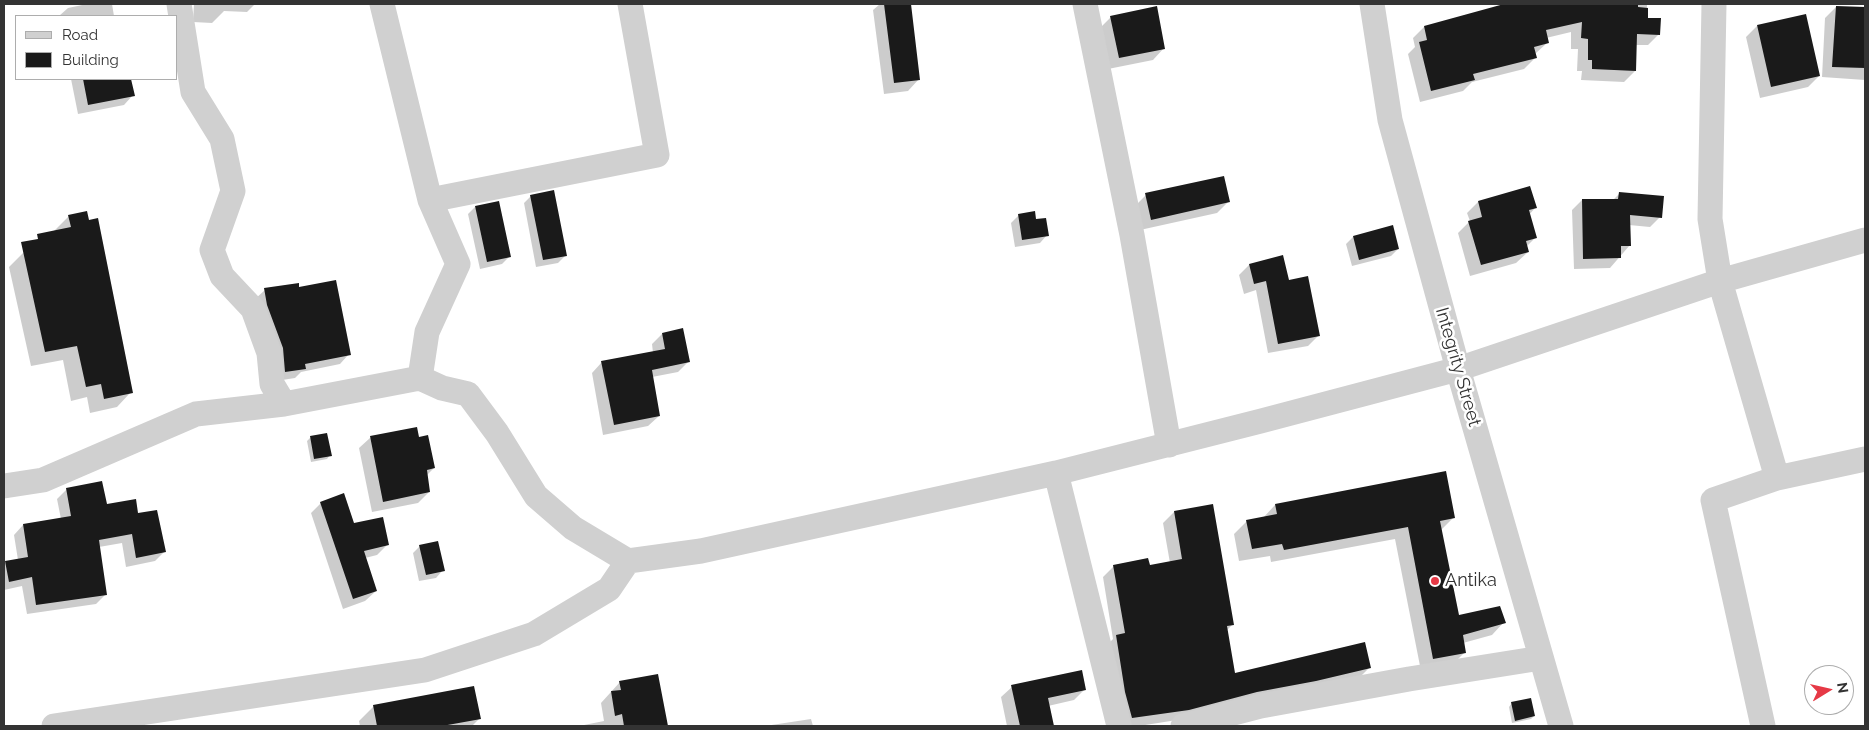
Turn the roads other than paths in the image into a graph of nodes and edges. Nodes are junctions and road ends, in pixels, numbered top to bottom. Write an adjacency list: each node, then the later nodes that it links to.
1 (180, 4): 12 (street)
2 (382, 4): 7 (street)
3 (630, 4): 7 (street)
4 (1086, 4): 13 (street)
5 (1372, 4): 10 (street, Integrity Street)
6 (1714, 4): 9 (street)
7 (430, 200): 11 (street)
8 (1865, 240): 9 (street)
9 (1720, 281): 10 (street); 16 (street)
10 (1458, 369): 13 (street); 19 (street, Integrity Street)
11 (420, 378): 12 (street); 18 (street)
12 (284, 404): 17 (street)
13 (1169, 445): 15 (street)
14 (1865, 459): 16 (street)
15 (1056, 474): 18 (street); 21 (street)
16 (1777, 478): 24 (street)
17 (4, 486)
18 (628, 561): 20 (street)
19 (1541, 658): 22 (street); 23 (street, Integrity Street)
20 (54, 726)
21 (1119, 726)
22 (1183, 726)
23 (1561, 726)
24 (1763, 726)

